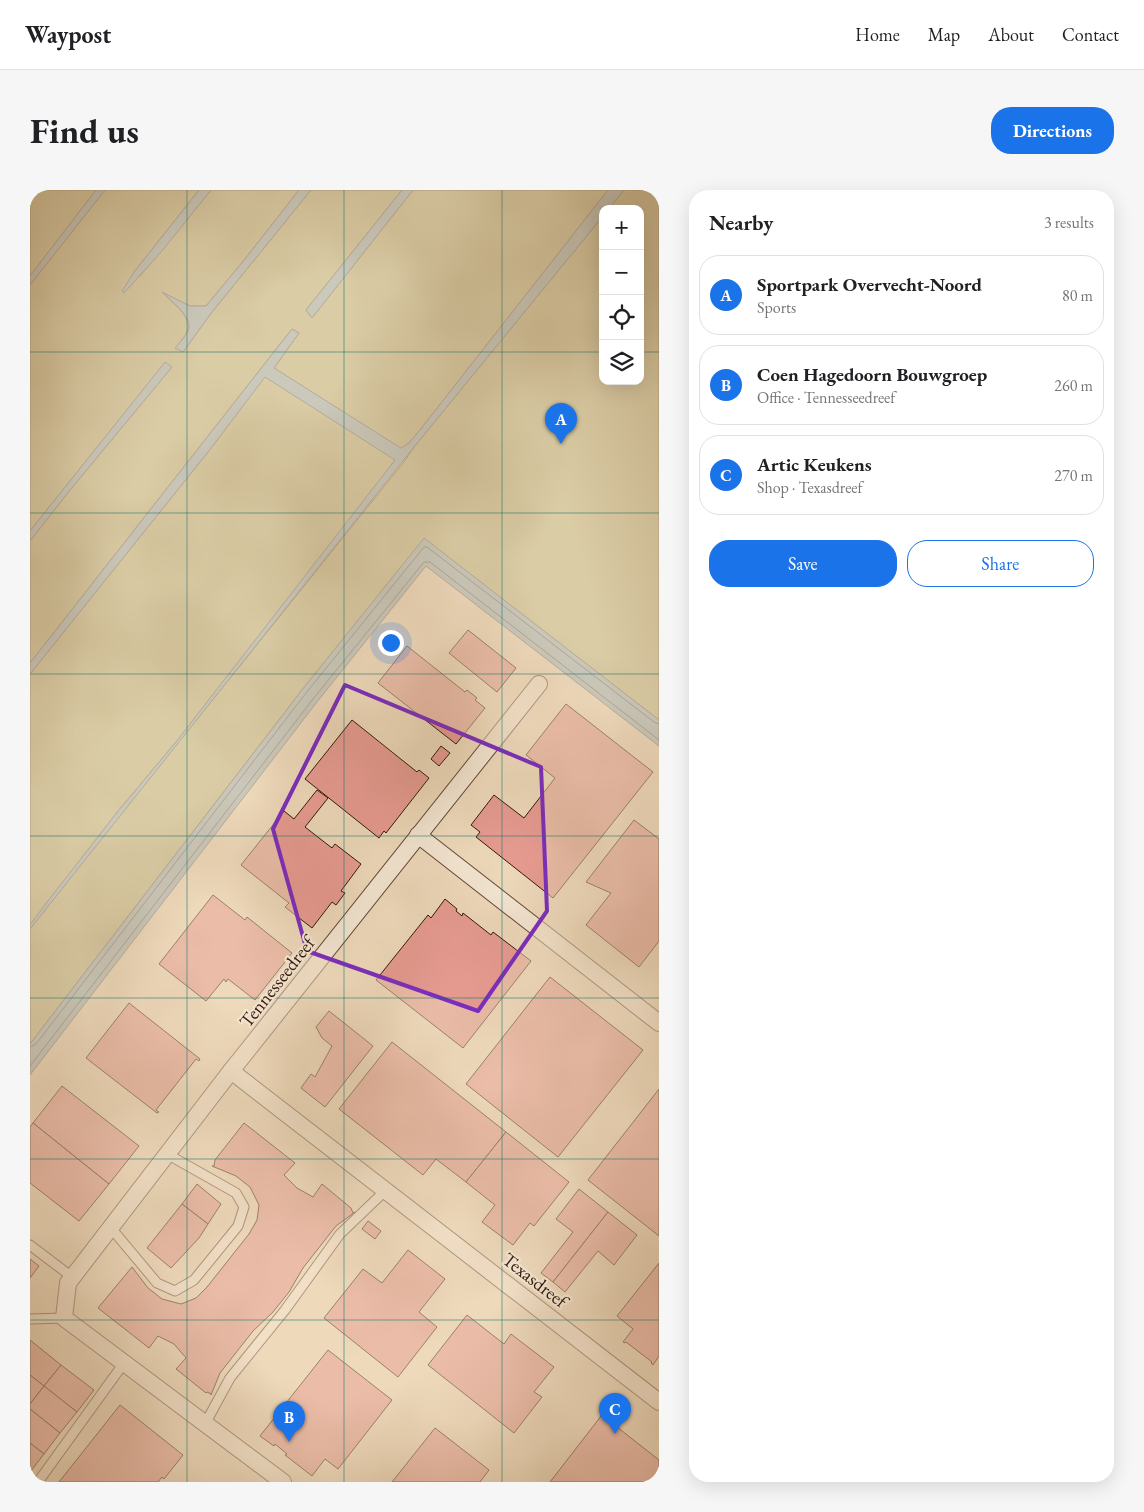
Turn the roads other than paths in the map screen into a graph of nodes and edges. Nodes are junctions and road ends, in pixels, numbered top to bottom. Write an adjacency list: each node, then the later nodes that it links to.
1 (539, 684): 2 (street, Tennesseedreef)
2 (418, 835): 3 (street); 4 (street, Tennesseedreef)
3 (659, 1023)
4 (232, 1071): 5 (street, Tennesseedreef); 6 (street, Texasdreef)
5 (168, 1154): 7 (street, Tennesseedreef); 7 (lane)
6 (386, 1190): 13 (street, Texasdreef); 14 (lane)
7 (111, 1228): 9 (street, Tennesseedreef)
8 (30, 1245): 9 (lane)
9 (72, 1277): 10 (street, Tennesseedreef)
10 (64, 1318): 11 (lane); 12 (street)
11 (30, 1319)
12 (124, 1363): 14 (street); 15 (lane)
13 (659, 1402)
14 (205, 1424): 16 (street)
15 (38, 1482)
16 (283, 1482)

